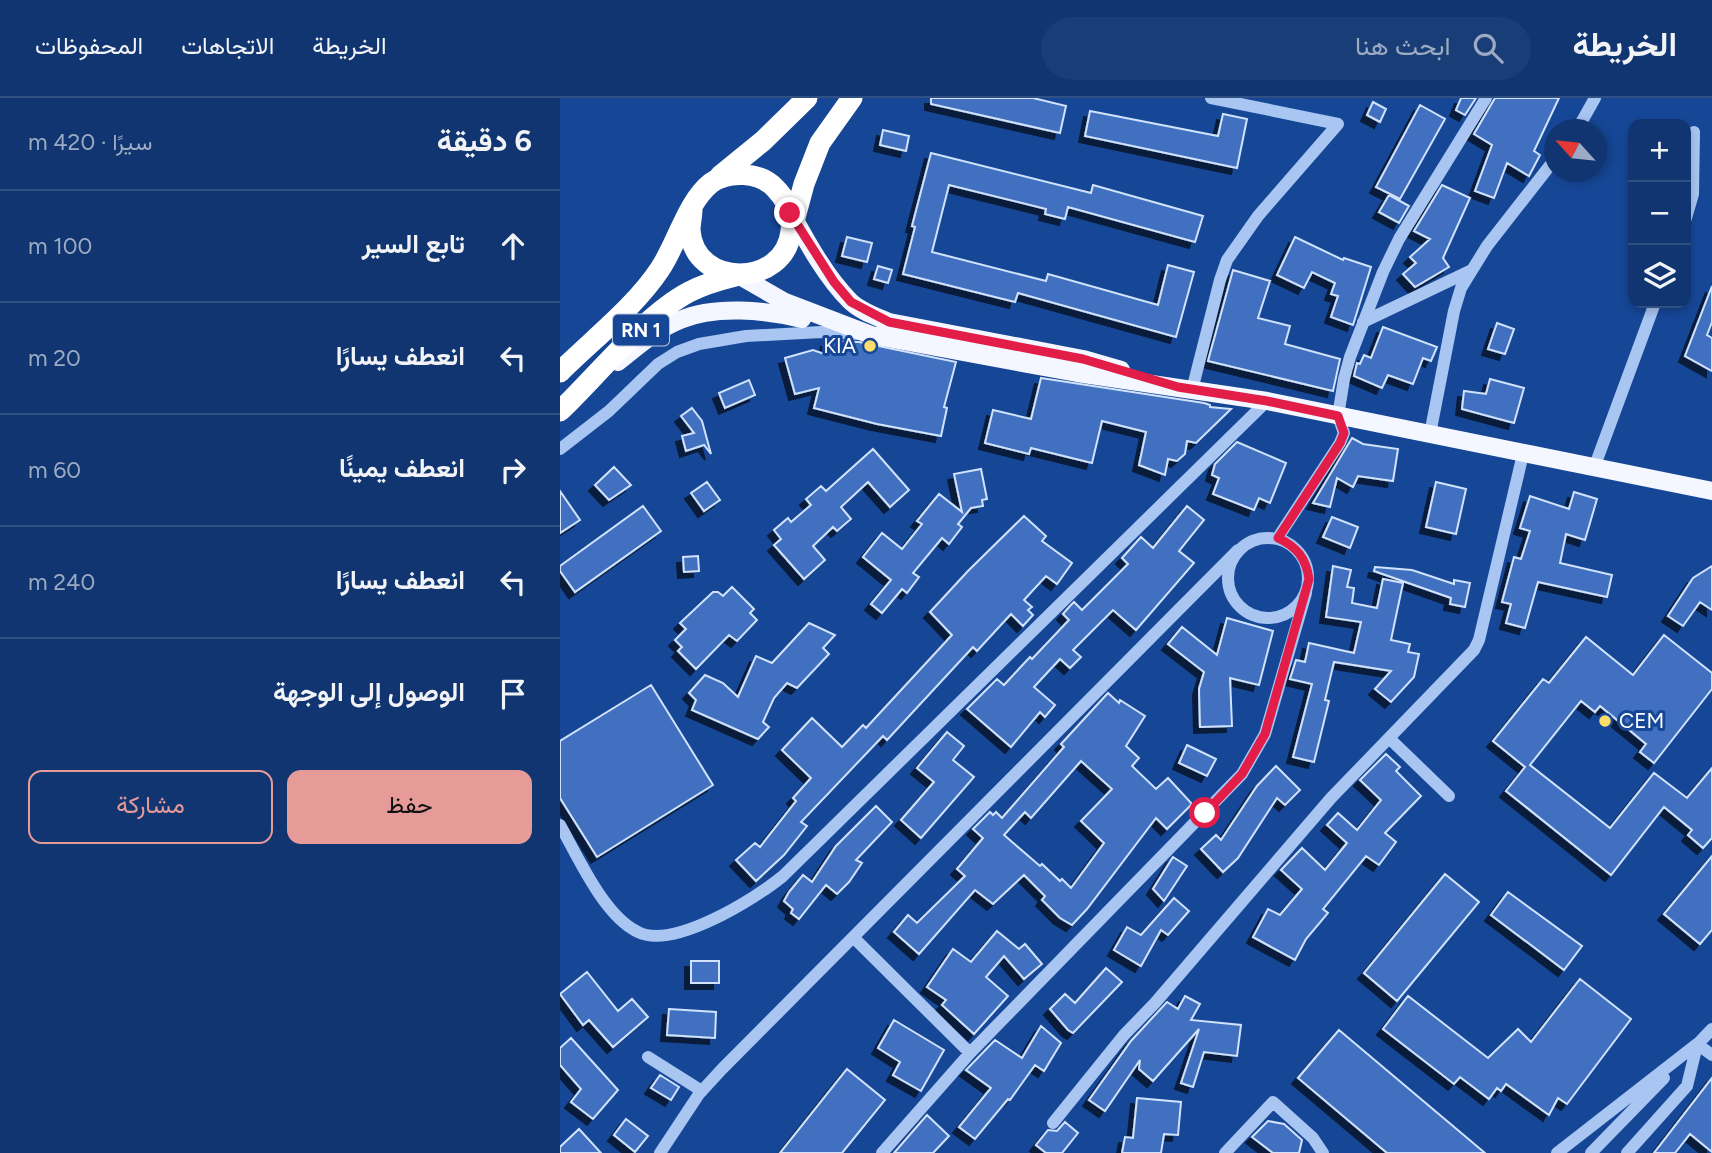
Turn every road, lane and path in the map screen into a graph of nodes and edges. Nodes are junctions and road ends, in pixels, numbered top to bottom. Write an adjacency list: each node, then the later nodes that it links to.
1 (807, 98): 9 (highway, RN 1)
2 (852, 98): 12 (highway, RN 1)
3 (1486, 98): 16 (street)
4 (1595, 98): 6 (street)
5 (1211, 99): 19 (street)
6 (1583, 119)
7 (1694, 132): 10 (street)
8 (1544, 173): 13 (street)
9 (714, 181): 11 (highway, RN 1); 12 (highway)
10 (1691, 201)
11 (692, 209): 14 (highway); 18 (highway, RN 1)
12 (792, 221): 14 (highway, RN 1); 19 (main road)
13 (1470, 271): 16 (street); 24 (street)
14 (738, 275): 17 (main road); 20 (highway, RN 1)
15 (1653, 308): 27 (street)
16 (1363, 322): 23 (street)
17 (871, 335): 19 (main road); 20 (main road); 25 (street)
18 (560, 372)
19 (1185, 389): 21 (main road)
20 (579, 393): 22 (highway, RN 1)
21 (1267, 401): 23 (main road); 34 (street)
22 (560, 411)
23 (1338, 416): 24 (main road); 29 (street)
24 (1430, 434): 26 (main road)
25 (560, 449)
26 (1523, 454): 27 (main road); 32 (street)
27 (1594, 468): 28 (main road)
28 (1710, 494)
29 (1278, 538): 30 (street); 31 (street)
30 (1238, 550): 31 (street); 35 (street)
31 (1306, 593): 38 (street)
32 (1388, 738): 33 (street); 42 (street)
33 (1449, 796)
34 (560, 825)
35 (854, 938): 38 (street); 41 (street)
36 (1712, 1029): 37 (street)
37 (1697, 1044): 39 (street); 43 (street); 48 (street); 49 (street)
38 (970, 1053): 45 (street)
39 (1712, 1055)
40 (648, 1057): 41 (street)
41 (702, 1091): 44 (street)
42 (1054, 1124)
43 (1633, 1151)
44 (660, 1153)
45 (882, 1153)
46 (1226, 1153): 47 (street)
47 (1323, 1153)
48 (1557, 1153)
49 (1591, 1153)

